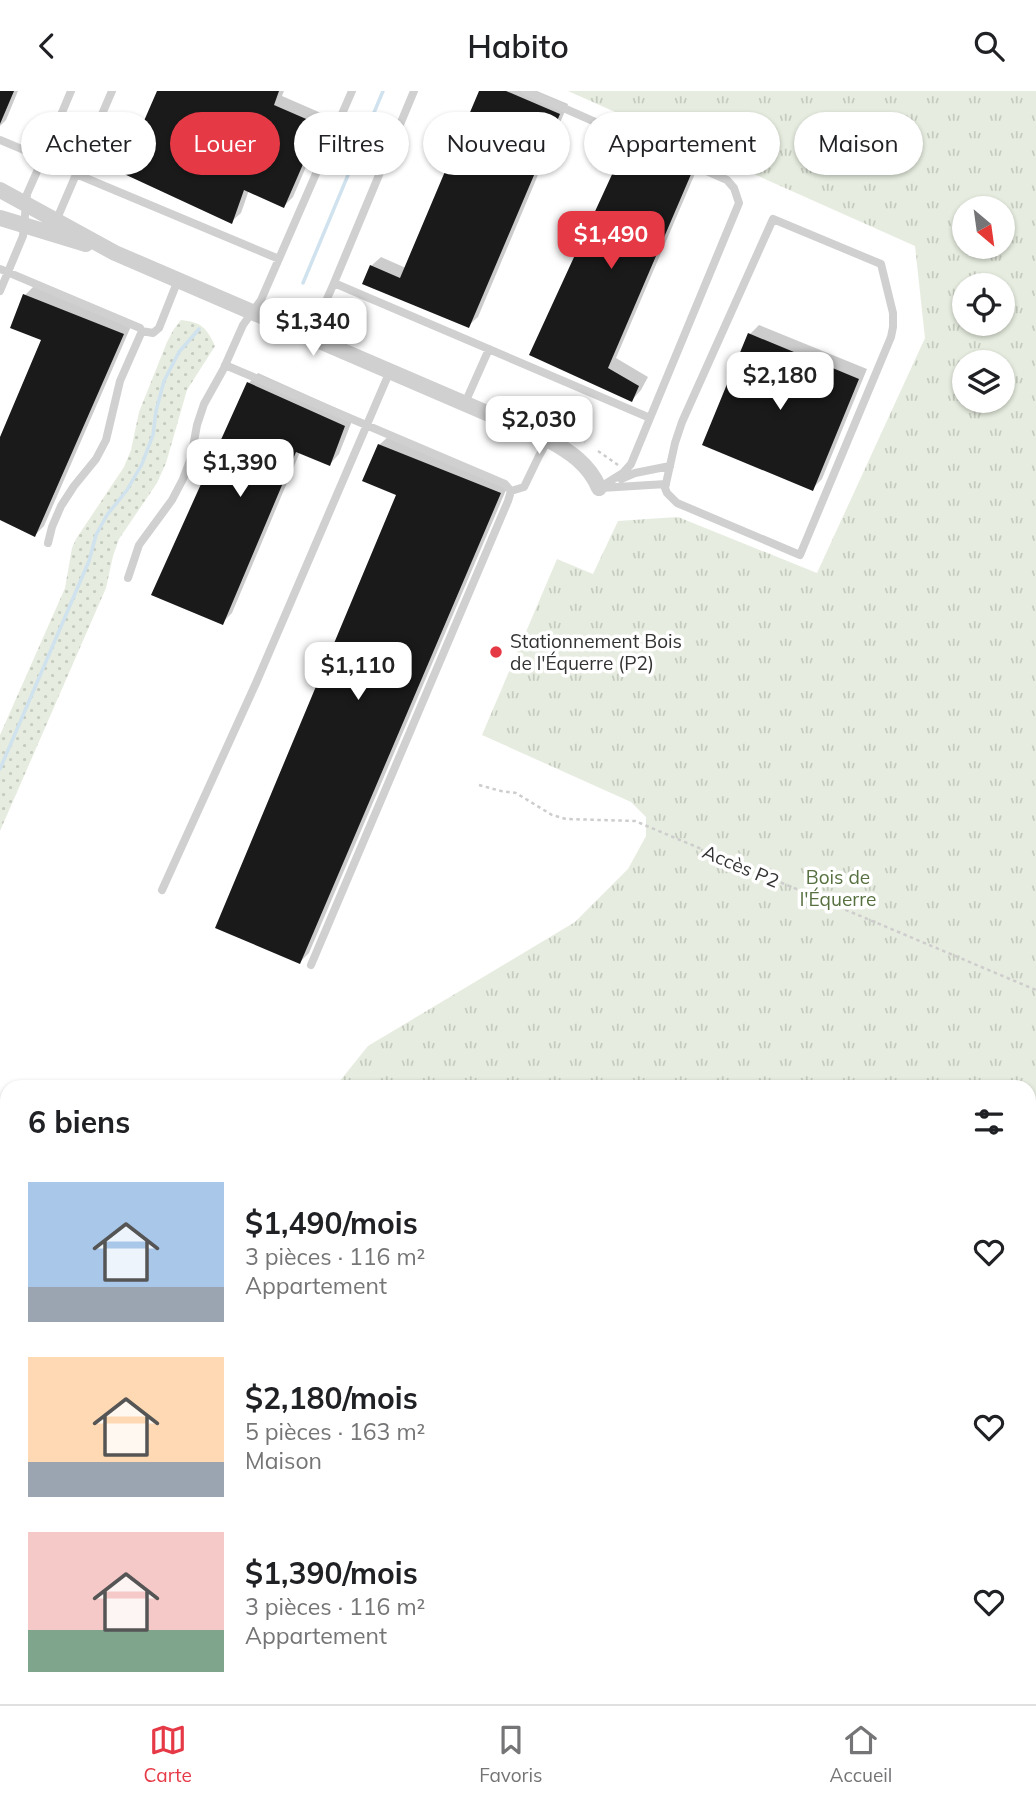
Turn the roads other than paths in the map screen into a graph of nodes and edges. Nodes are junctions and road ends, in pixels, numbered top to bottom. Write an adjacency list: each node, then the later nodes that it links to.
1 (71, 91): 6 (lane)
2 (112, 91): 7 (lane)
3 (352, 91): 18 (lane)
4 (414, 91): 21 (lane)
5 (525, 91): 30 (lane)
6 (62, 112)
7 (103, 112)
8 (0, 140): 9 (lane)
9 (21, 149)
10 (35, 175): 14 (lane)
11 (76, 175): 17 (lane)
12 (78, 175): 18 (lane)
13 (0, 190): 14 (street)
14 (26, 204): 16 (lane); 17 (street)
15 (0, 218): 16 (street)
16 (24, 225): 17 (street); 19 (lane)
17 (53, 227): 20 (street)
18 (279, 259): 23 (lane)
19 (4, 270): 22 (lane); 24 (lane)
20 (178, 280): 23 (street); 24 (lane)
21 (334, 283): 25 (lane); 26 (lane)
22 (0, 291)
23 (252, 312): 25 (street); 27 (lane)
24 (142, 331): 37 (lane)
25 (310, 337): 28 (street)
26 (489, 349): 29 (lane); 30 (lane)
27 (225, 365): 31 (lane); 38 (lane)
28 (390, 371): 29 (street); 31 (lane)
29 (465, 403): 32 (street)
30 (650, 418): 35 (lane)
31 (366, 425): 36 (lane); 39 (lane)
32 (548, 440): 35 (street); 36 (lane)
33 (670, 466): 34 (lane); 34 (lane); 35 (lane)
34 (666, 484): 35 (lane)
35 (598, 488)
36 (511, 491): 40 (lane)
37 (48, 543)
38 (128, 578)
39 (162, 890)
40 (311, 965)

